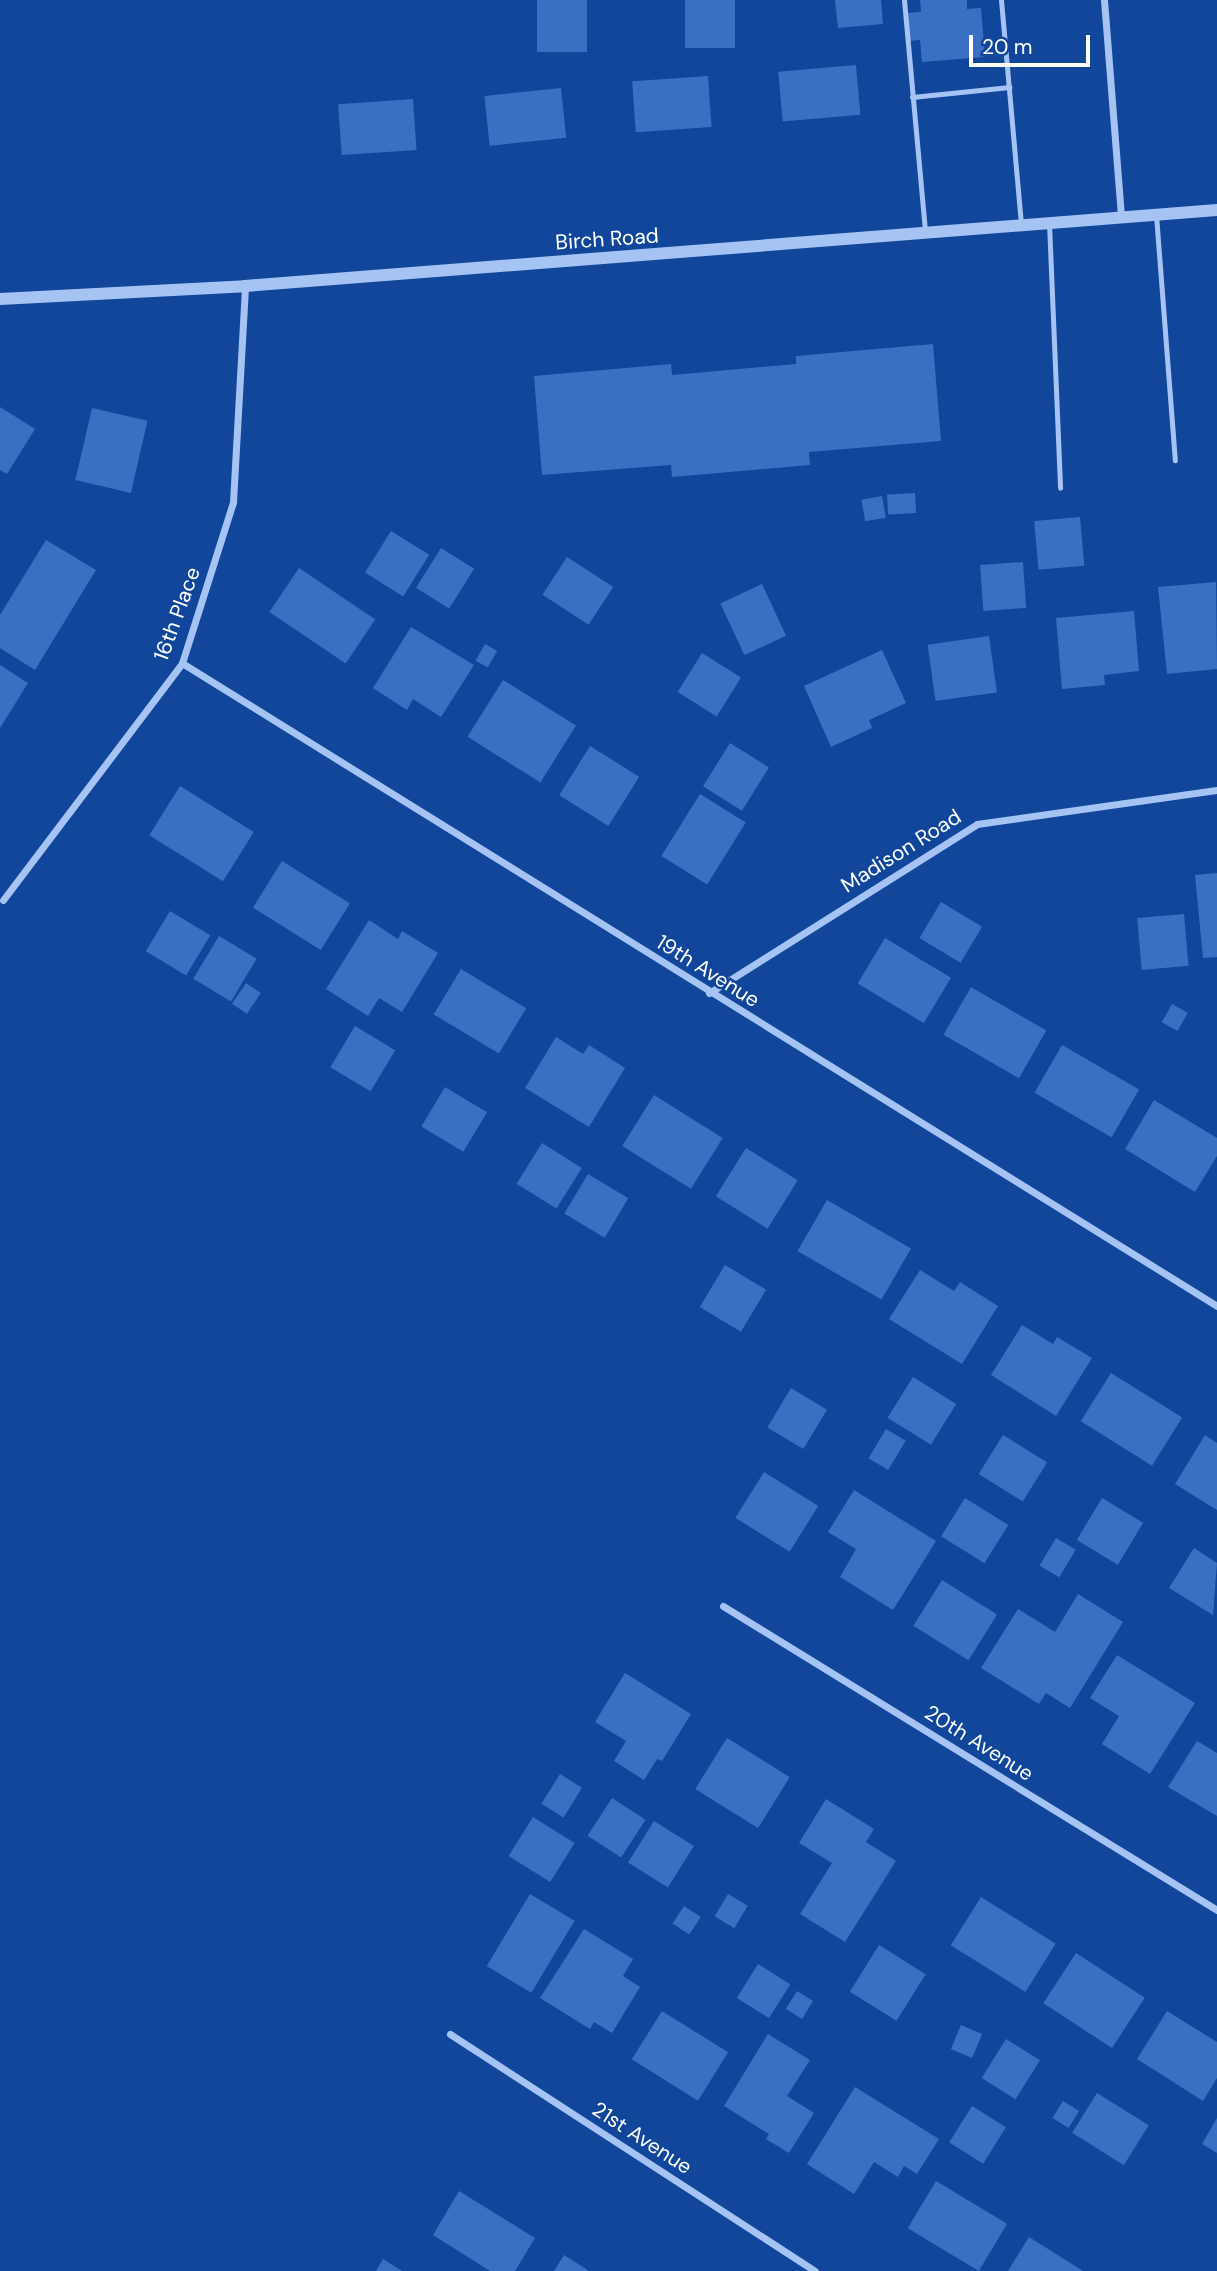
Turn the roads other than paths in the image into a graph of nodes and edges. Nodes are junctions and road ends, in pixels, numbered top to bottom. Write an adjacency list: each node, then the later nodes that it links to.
1 (904, 0): 5 (lane)
2 (1001, 0): 4 (lane)
3 (1104, 0): 8 (street)
4 (1009, 87): 5 (lane); 10 (lane)
5 (912, 97): 11 (lane)
6 (1217, 210): 7 (street, Birch Road)
7 (1156, 215): 8 (street, Birch Road); 14 (lane)
8 (1121, 218): 9 (street, Birch Road)
9 (1049, 223): 10 (street, Birch Road); 15 (lane)
10 (1021, 225): 11 (street, Birch Road)
11 (925, 233): 12 (street, Birch Road)
12 (245, 286): 13 (street, Birch Road); 16 (street, 16th Place)
13 (0, 299)
14 (1175, 460)
15 (1060, 488)
16 (182, 663): 18 (street, 16th Place); 19 (street, 19th Avenue)
17 (1217, 790): 19 (street, Madison Road)
18 (3, 900)
19 (709, 993): 20 (street, 19th Avenue)
20 (1217, 1306)
21 (723, 1606): 22 (street, 20th Avenue)
22 (1217, 1910)
23 (450, 2034): 24 (street, 21st Avenue)
24 (815, 2271)

